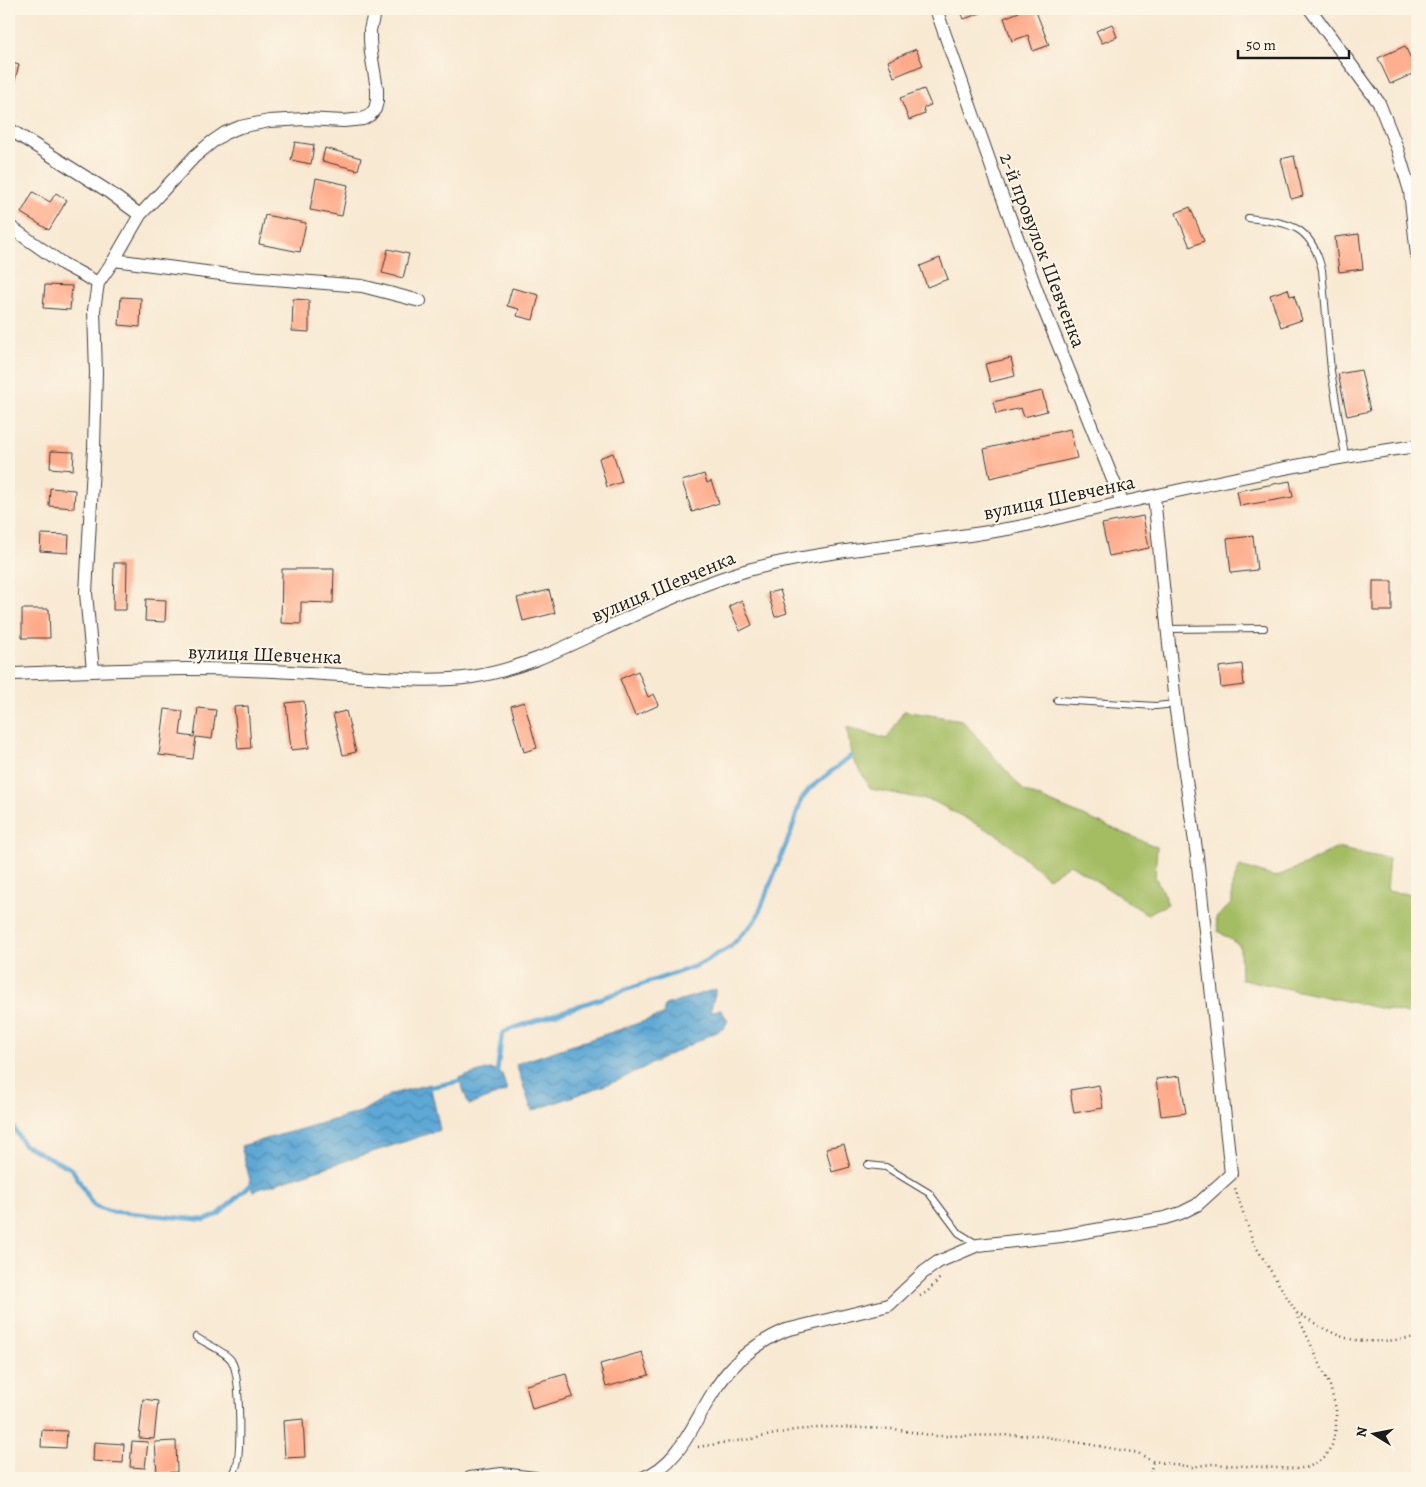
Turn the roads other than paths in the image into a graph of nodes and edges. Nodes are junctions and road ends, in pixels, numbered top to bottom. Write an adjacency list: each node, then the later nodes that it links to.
1 (375, 9): 5 (street)
2 (936, 9): 15 (street, 2-й провулок Шевченка)
3 (1310, 9): 8 (street)
4 (9, 129): 5 (street)
5 (140, 215): 9 (street)
6 (1248, 218): 13 (lane)
7 (9, 226): 10 (street)
8 (1417, 255)
9 (114, 260): 10 (street); 11 (street)
10 (98, 283): 18 (street)
11 (420, 301)
12 (1417, 446): 13 (street, вулиця Шевченка)
13 (1345, 456): 14 (street, вулиця Шевченка)
14 (1154, 496): 15 (street, вулиця Шевченка); 17 (street)
15 (1122, 502): 18 (street, вулиця Шевченка)
16 (1264, 628): 17 (lane)
17 (1168, 629): 21 (street)
18 (93, 671): 19 (street, вулиця Шевченка)
19 (9, 674)
20 (1057, 700): 21 (lane)
21 (1175, 704): 23 (street)
22 (868, 1165): 23 (lane)
23 (978, 1245): 28 (street)
24 (196, 1337): 25 (lane)
25 (231, 1478)
26 (470, 1478): 27 (street)
27 (534, 1478)
28 (642, 1478)

